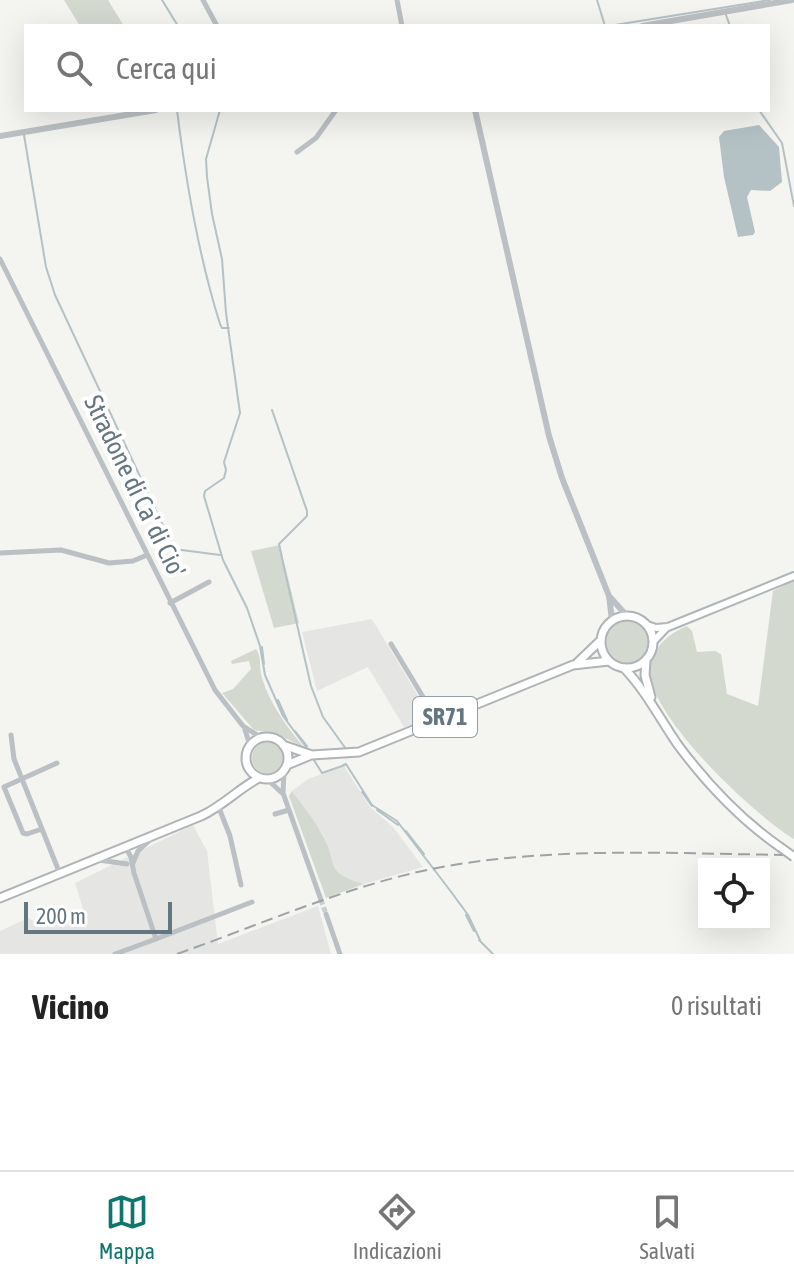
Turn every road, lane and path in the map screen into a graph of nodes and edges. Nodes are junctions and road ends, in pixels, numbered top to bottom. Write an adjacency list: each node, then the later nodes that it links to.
1 (203, 0): 4 (street)
2 (397, 0): 5 (street)
3 (792, 0): 6 (street)
4 (216, 24)
5 (402, 24)
6 (654, 24)
7 (144, 112): 10 (street)
8 (335, 112): 11 (street)
9 (475, 112): 17 (street)
10 (0, 136)
11 (297, 152)
12 (0, 259): 14 (street, Stradone di Ca' di Cio')
13 (0, 553): 14 (street)
14 (147, 555): 18 (street, Stradone di Ca' di Cio')
15 (794, 576): 22 (main road)
16 (209, 582): 18 (street)
17 (609, 596): 19 (street); 20 (street)
18 (170, 603): 32 (street, Stradone di Ca' di Cio')
19 (627, 616): 20 (main road); 21 (main road)
20 (612, 620): 23 (main road, SR71)
21 (647, 625): 22 (main road); 24 (main road)
22 (668, 627): 24 (main road)
23 (601, 640): 26 (main road); 28 (main road, SR71)
24 (653, 642): 27 (main road)
25 (391, 644): 31 (street)
26 (609, 661): 28 (main road, SR71); 29 (main road)
27 (646, 661): 29 (main road); 30 (main road)
28 (573, 665): 31 (main road, SR71)
29 (624, 668): 30 (main road)
30 (652, 703): 52 (main road, bridge)
31 (437, 720): 37 (main road, SR71)
32 (243, 726): 34 (street); 36 (street)
33 (11, 735): 41 (street)
34 (262, 738): 35 (main road, SR71); 36 (main road)
35 (283, 745): 37 (main road, SR71); 40 (main road)
36 (248, 750): 39 (main road, SR71)
37 (312, 755): 40 (main road, SR71)
38 (57, 763): 41 (street)
39 (247, 764): 42 (main road); 44 (main road, SR71)
40 (285, 768): 42 (main road, SR71); 45 (street)
41 (21, 777): 43 (street); 49 (street)
42 (264, 779): 44 (main road, SR71); 45 (street)
43 (2, 789): 49 (street)
44 (235, 793): 46 (main road, SR71)
45 (283, 793): 47 (street)
46 (219, 808): 50 (main road, SR71); 56 (street)
47 (289, 810): 48 (street); 58 (street)
48 (275, 814)
49 (42, 829): 55 (street)
50 (158, 834): 51 (main road, SR71); 54 (street)
51 (126, 848): 53 (main road, SR71); 54 (street)
52 (794, 857)
53 (94, 860): 54 (street); 55 (main road, SR71)
54 (130, 864): 61 (street)
55 (60, 874): 57 (main road, SR71)
56 (241, 885)
57 (0, 898)
58 (321, 900)
59 (252, 902): 61 (street)
60 (326, 914): 63 (street)
61 (156, 939): 62 (street)
62 (115, 954)
63 (340, 954)

